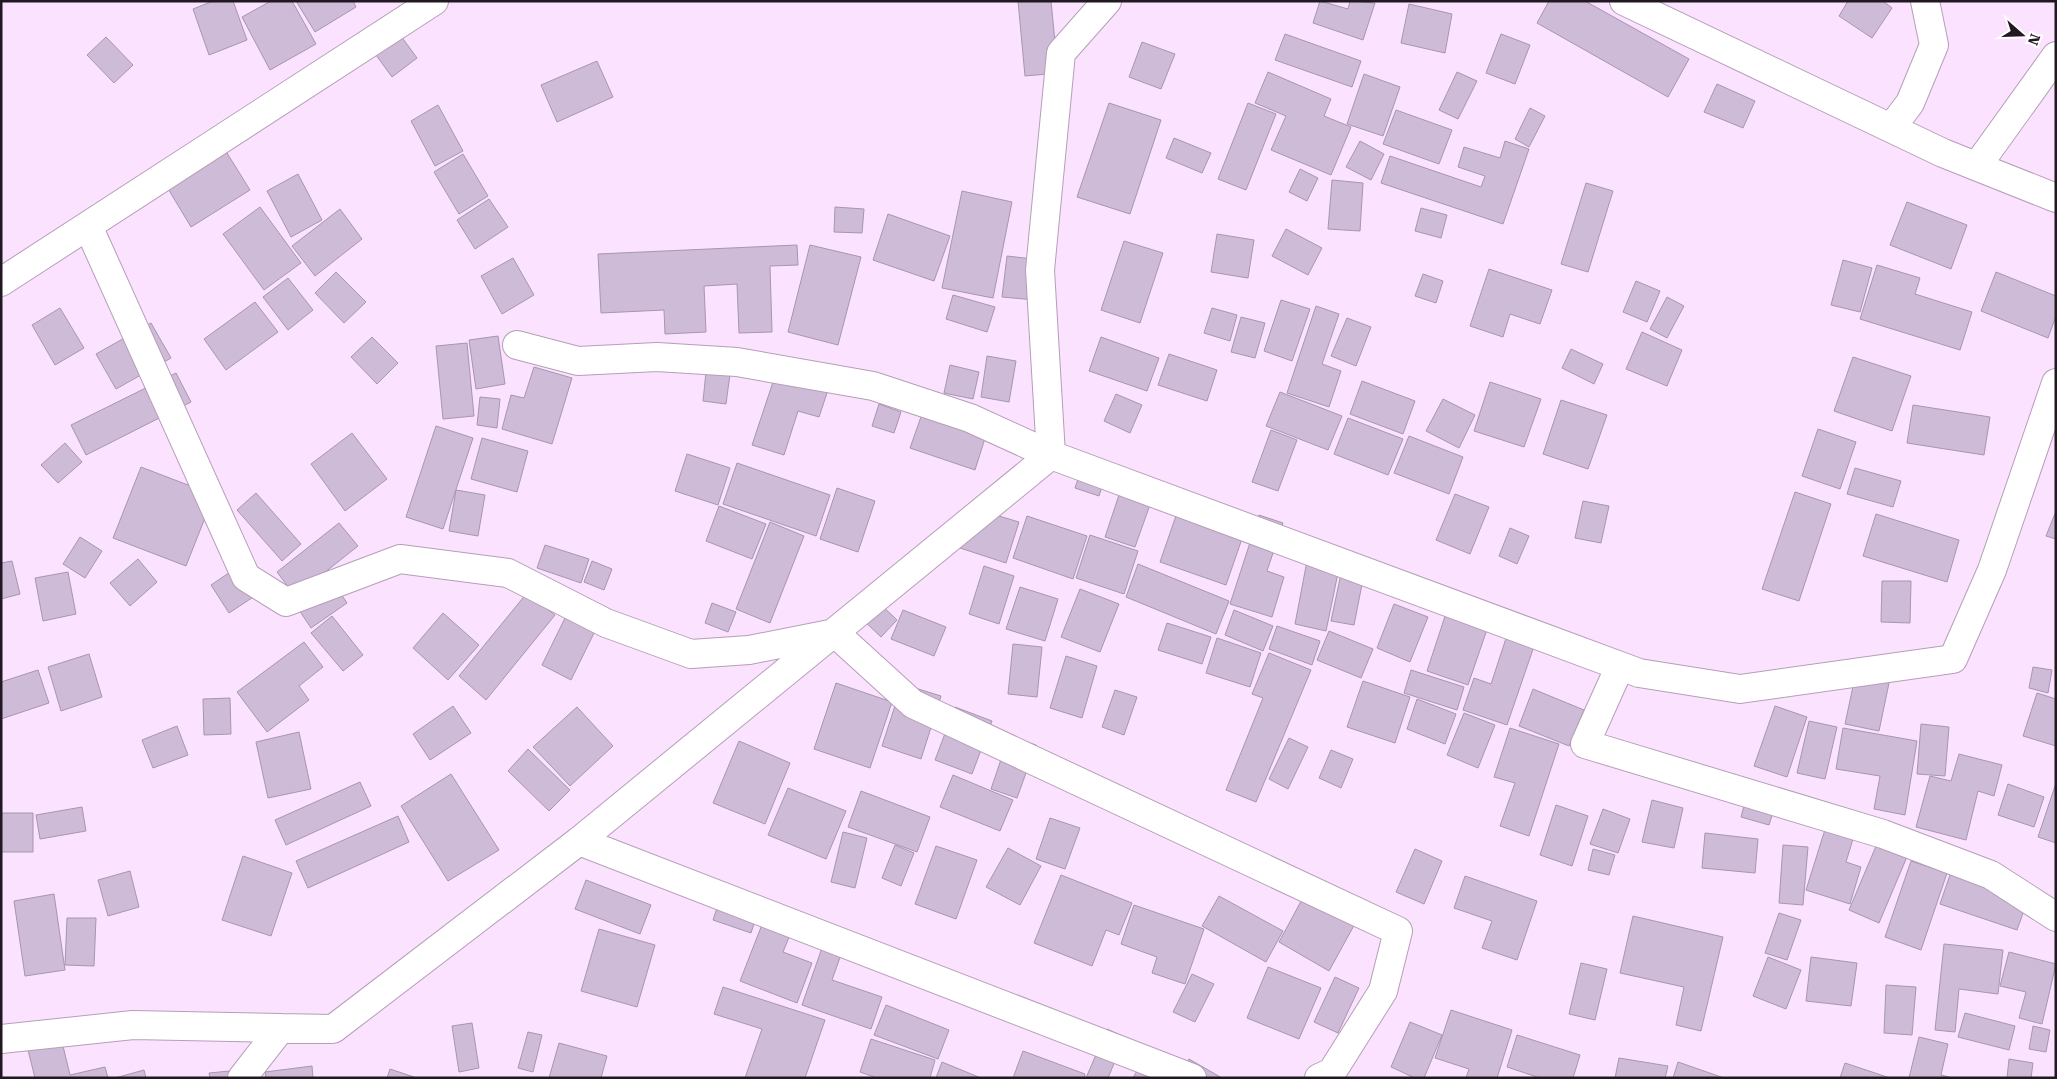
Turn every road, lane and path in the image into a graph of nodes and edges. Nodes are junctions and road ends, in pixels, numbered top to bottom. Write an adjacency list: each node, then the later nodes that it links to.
1 (434, 1): 9 (street)
2 (1107, 1): 13 (street)
3 (1624, 1): 6 (street)
4 (1925, 1): 6 (street)
5 (2056, 56): 7 (street)
6 (1891, 128): 7 (street)
7 (1977, 166): 8 (street)
8 (2056, 198)
9 (88, 226): 10 (street); 14 (street)
10 (1, 282)
11 (517, 345): 13 (street)
12 (2056, 383): 15 (street)
13 (1052, 455): 14 (street); 15 (street)
14 (835, 632): 16 (street); 22 (street)
15 (1620, 666): 17 (street)
16 (579, 841): 18 (street); 21 (street)
17 (2056, 917)
18 (281, 1028): 19 (street); 20 (street)
19 (1, 1039)
20 (242, 1078)
21 (1192, 1078)
22 (1318, 1078)

